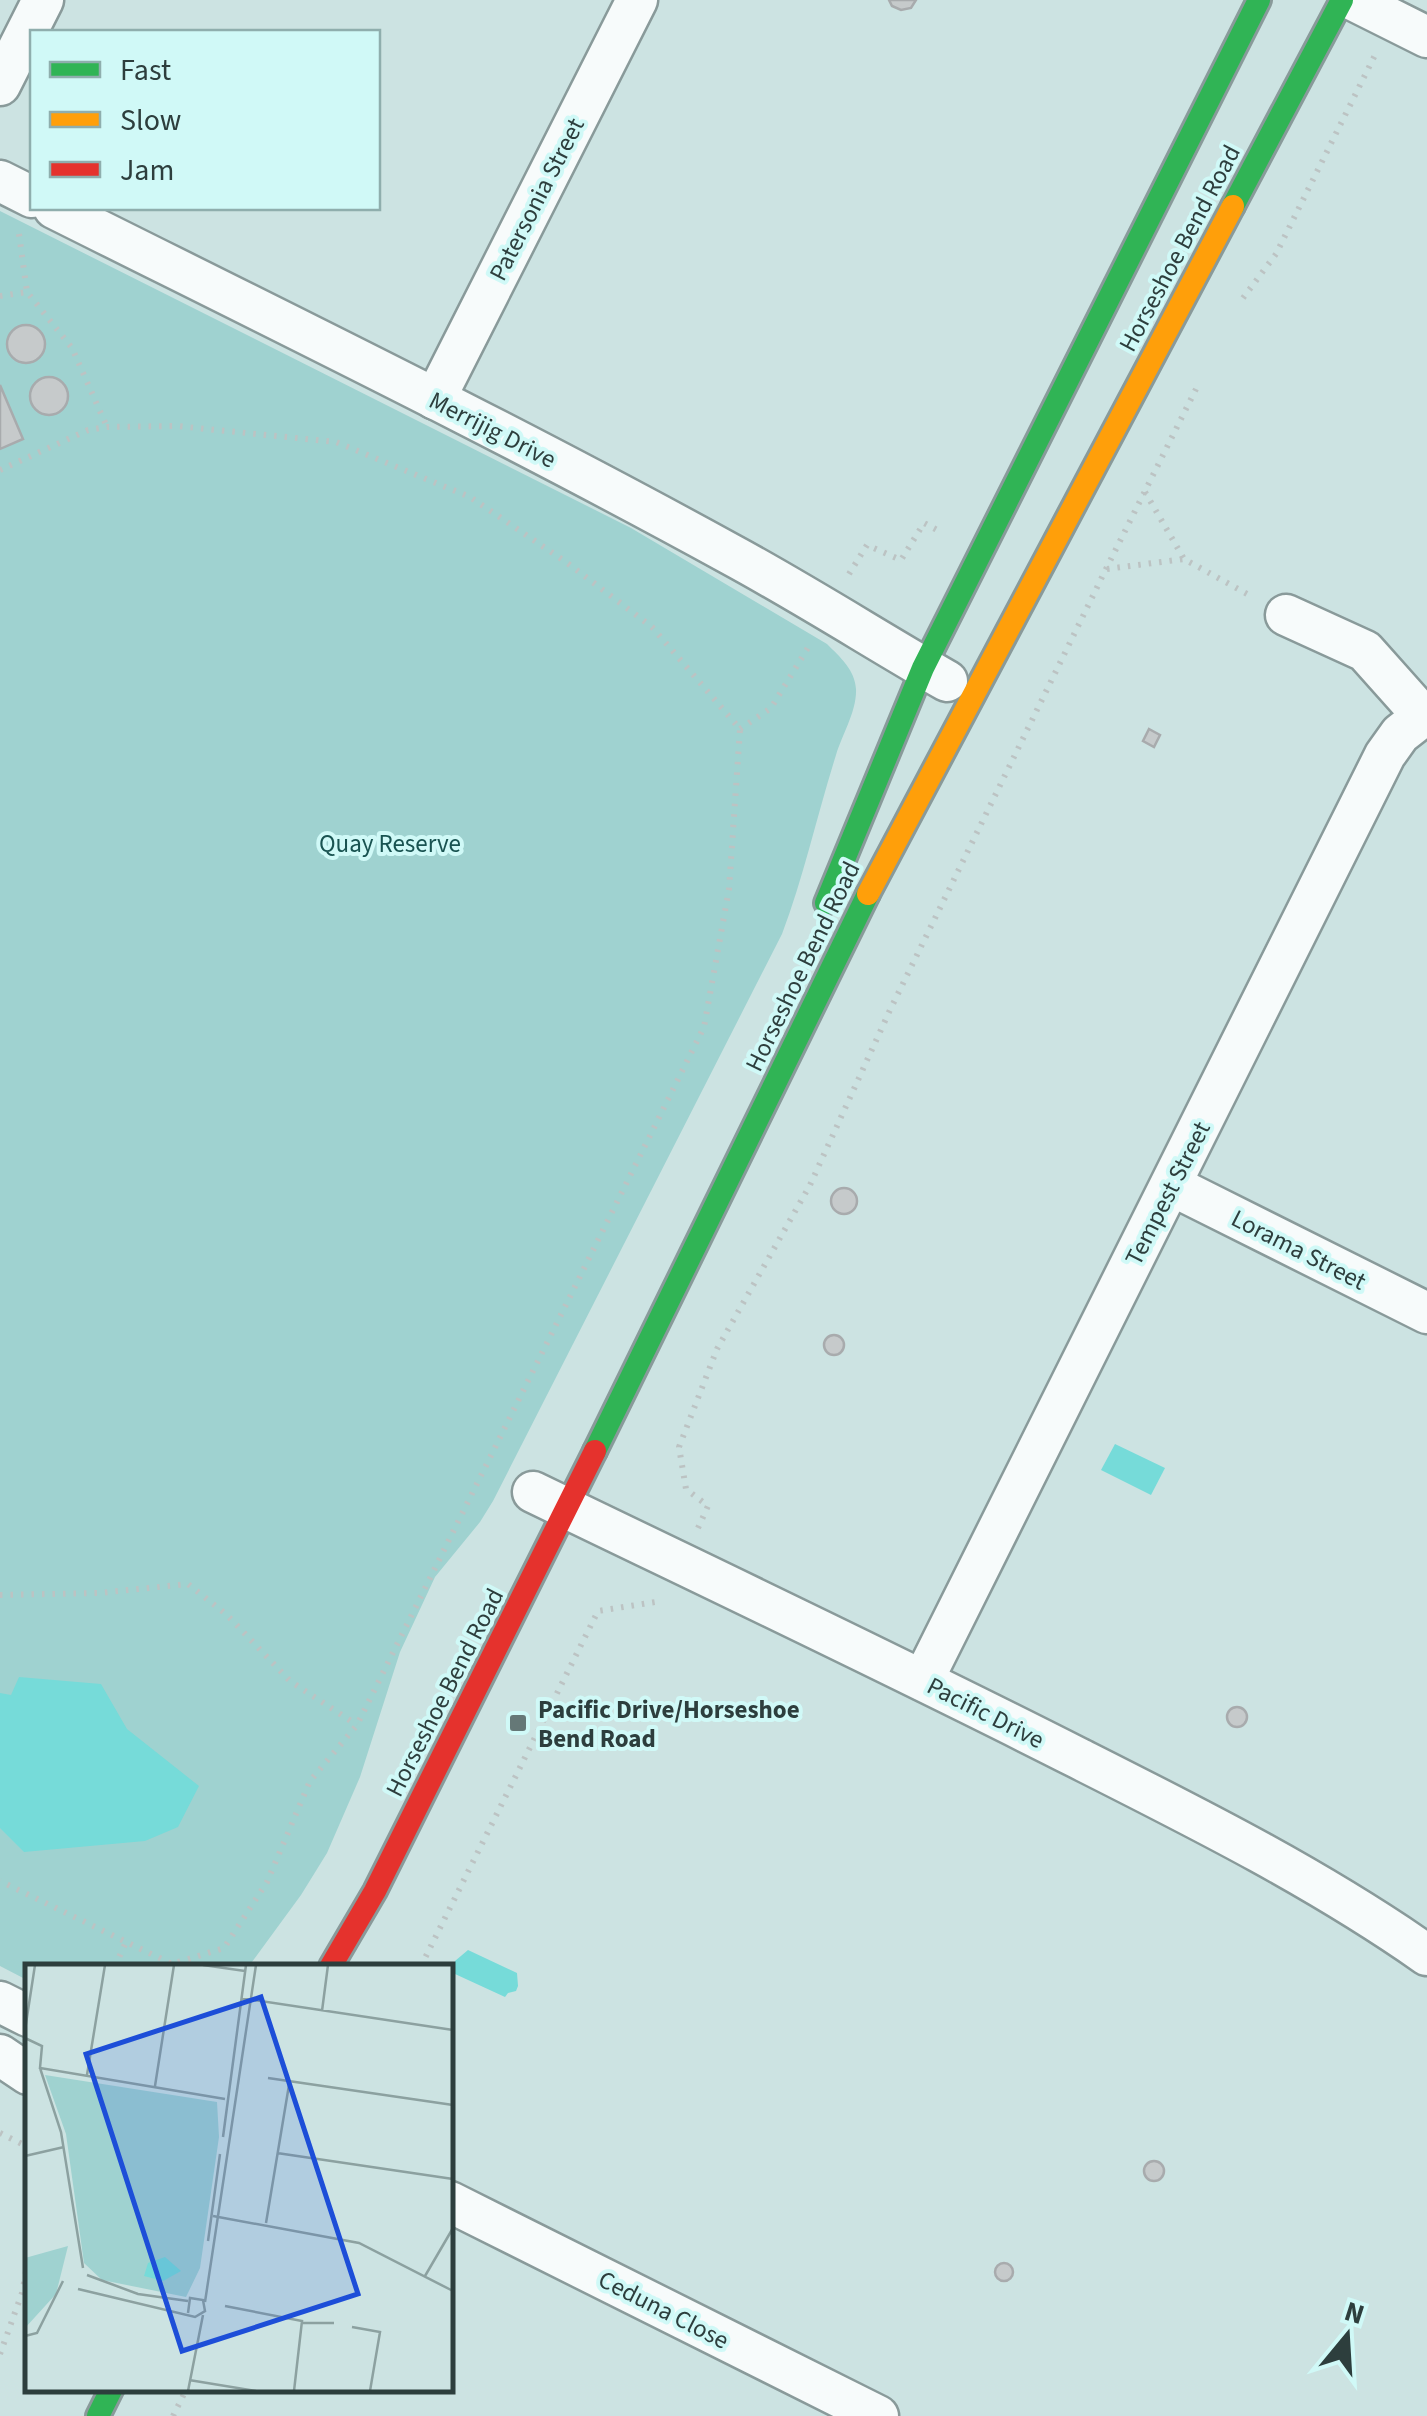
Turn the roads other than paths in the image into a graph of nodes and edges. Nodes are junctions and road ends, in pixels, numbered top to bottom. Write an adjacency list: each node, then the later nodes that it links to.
1 (43, 0): 7 (street)
2 (637, 0): 11 (street, Patersonia Street)
3 (1259, 0): 13 (street, Horseshoe Bend Road)
4 (1342, 0): 14 (street, Horseshoe Bend Road)
5 (1353, 0): 6 (street)
6 (1410, 29)
7 (0, 84)
8 (0, 180): 9 (street)
9 (30, 196)
10 (58, 210): 11 (street, Merrijig Drive)
11 (435, 398): 13 (street, Merrijig Drive)
12 (1286, 615): 15 (street)
13 (923, 668): 14 (street, Merrijig Drive); 16 (street, Horseshoe Bend Road)
14 (972, 696): 19 (street, Horseshoe Bend Road)
15 (1425, 716): 17 (street, Tempest Street)
16 (816, 926)
17 (1171, 1184): 18 (street, Lorama Street); 20 (street, Tempest Street)
18 (1427, 1313)
19 (541, 1497): 20 (street, Pacific Drive); 22 (street, Horseshoe Bend Road)
20 (923, 1680): 21 (street, Pacific Drive)
21 (1427, 1955)
22 (332, 1964)
23 (0, 2002): 24 (street)
24 (25, 2014)
25 (0, 2055): 26 (street)
26 (25, 2072)
27 (452, 2203): 30 (street, Ceduna Close)
28 (110, 2391): 29 (street)
29 (98, 2416)
30 (878, 2416)

